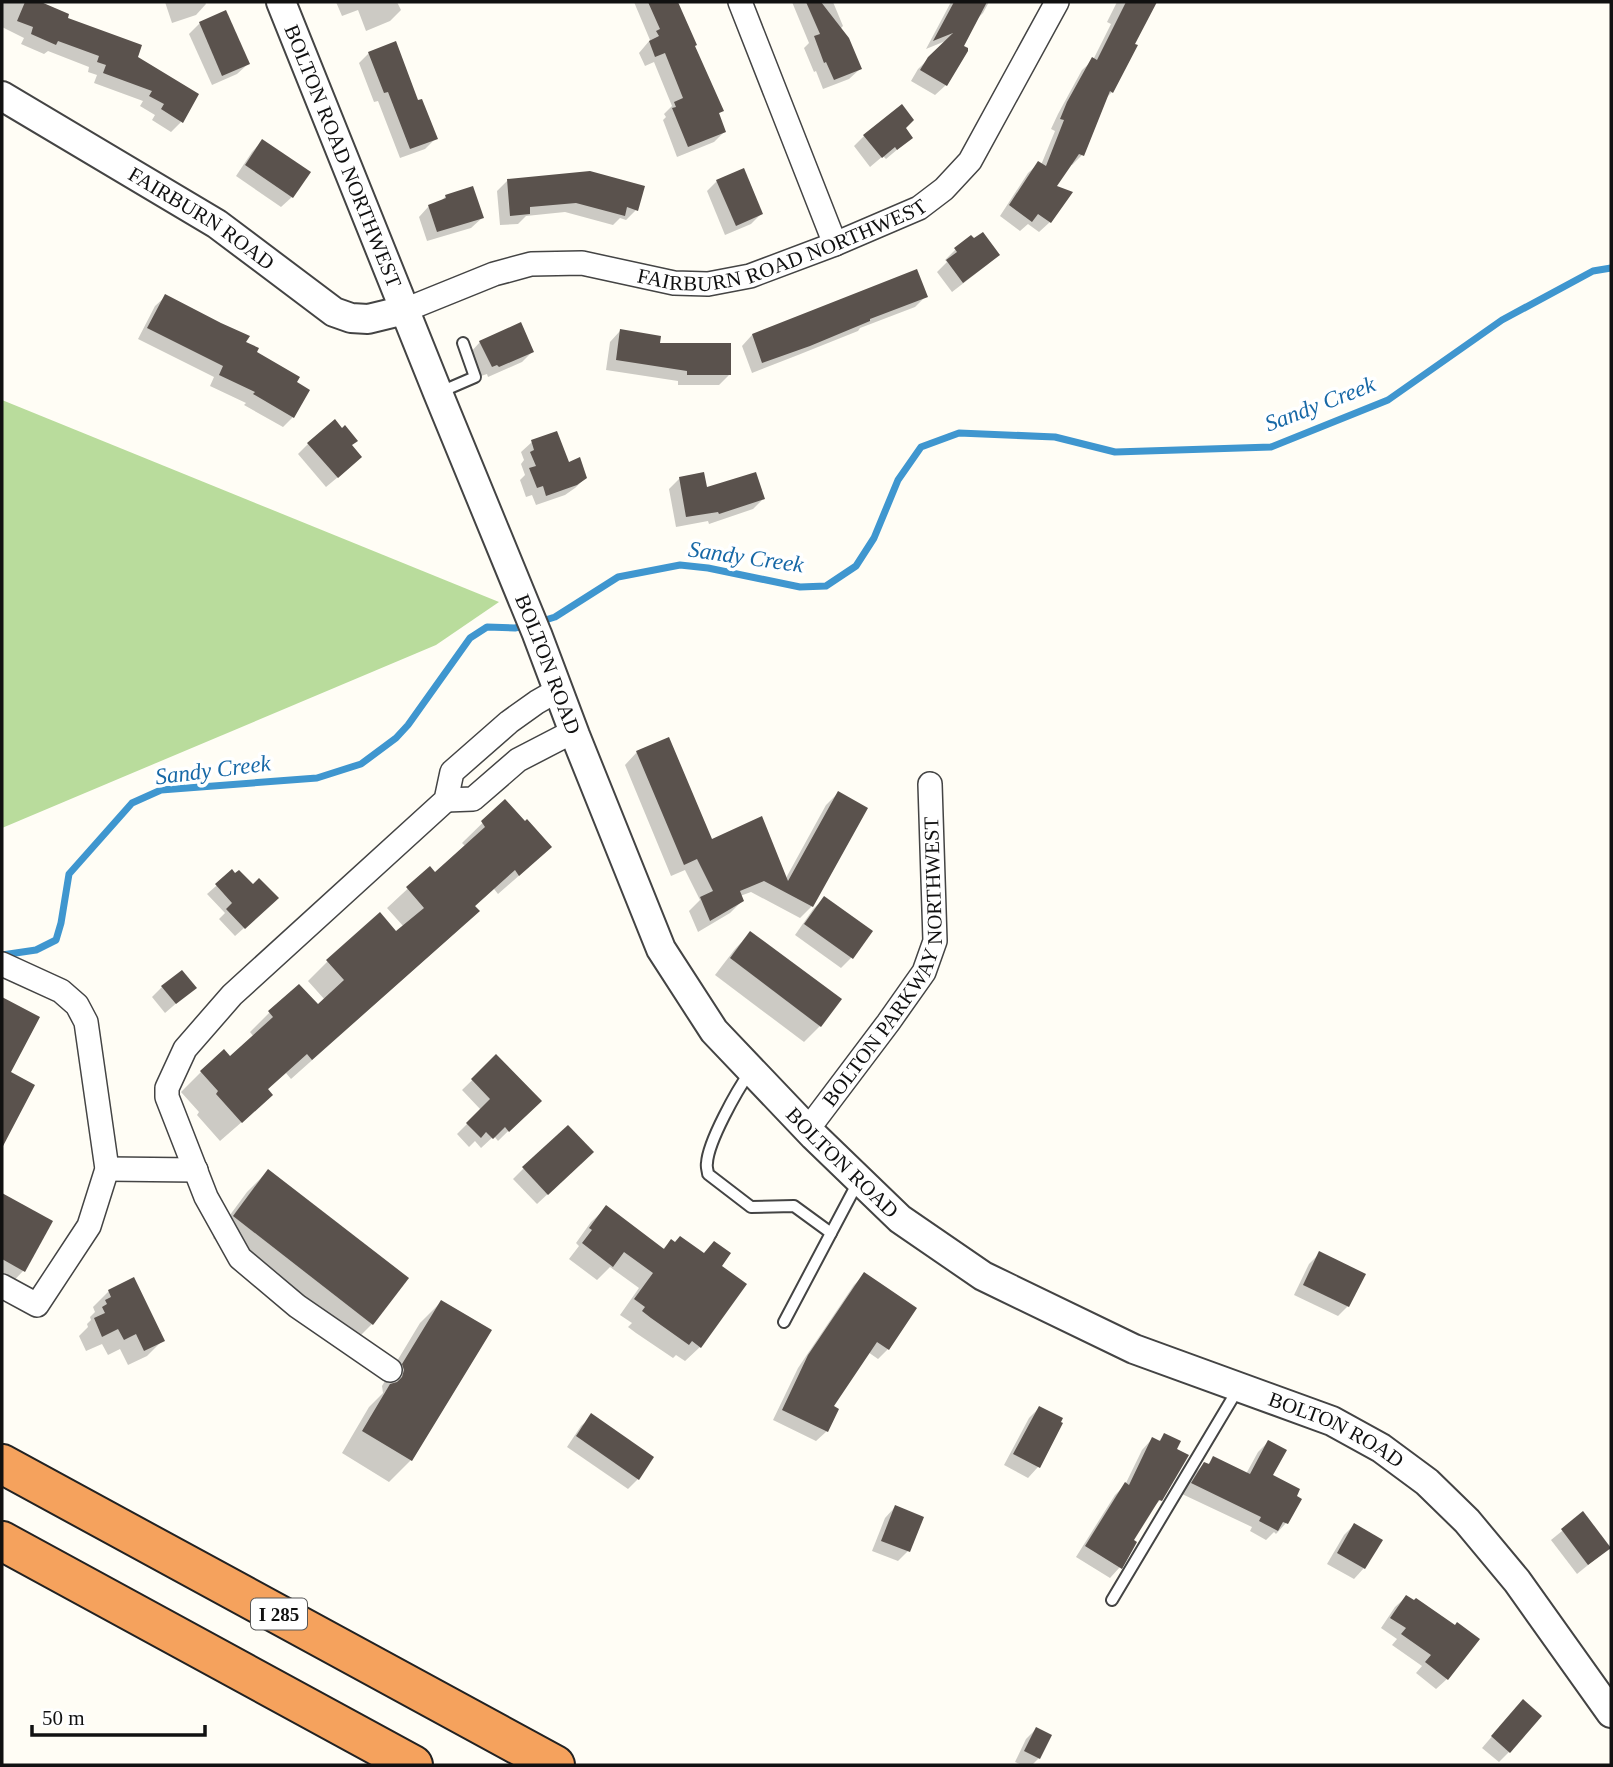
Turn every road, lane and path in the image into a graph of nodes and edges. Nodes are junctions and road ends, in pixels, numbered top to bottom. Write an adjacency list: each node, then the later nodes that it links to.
1 (281, 2): 6 (street, BOLTON ROAD NORTHWEST)
2 (740, 2): 5 (street)
3 (1057, 2): 5 (street, FAIRBURN ROAD NORTHWEST)
4 (2, 96): 6 (street, FAIRBURN ROAD)
5 (835, 244): 6 (street, FAIRBURN ROAD NORTHWEST)
6 (405, 310): 8 (street, BOLTON ROAD)
7 (463, 343): 8 (lane)
8 (438, 394): 9 (street, BOLTON ROAD)
9 (558, 690): 10 (street, BOLTON ROAD); 11 (street)
10 (574, 731): 12 (street); 16 (street, BOLTON ROAD)
11 (492, 736): 12 (street); 14 (street)
12 (514, 764): 14 (street)
13 (930, 784): 17 (street, BOLTON PARKWAY NORTHWEST)
14 (446, 800): 19 (street)
15 (2, 964): 18 (street)
16 (751, 1070): 17 (street, BOLTON ROAD); 21 (lane)
17 (808, 1129): 20 (street, BOLTON ROAD)
18 (107, 1169): 19 (street); 22 (street)
19 (195, 1170): 24 (street)
20 (860, 1180): 21 (lane); 25 (street, BOLTON ROAD)
21 (831, 1233): 23 (lane)
22 (2, 1286)
23 (784, 1322)
24 (390, 1370)
25 (1240, 1387): 28 (lane); 29 (street, BOLTON ROAD)
26 (2, 1464): 31 (highway, I 285)
27 (2, 1541): 30 (highway)
28 (1112, 1600)
29 (1611, 1713)
30 (413, 1765)
31 (555, 1765)

